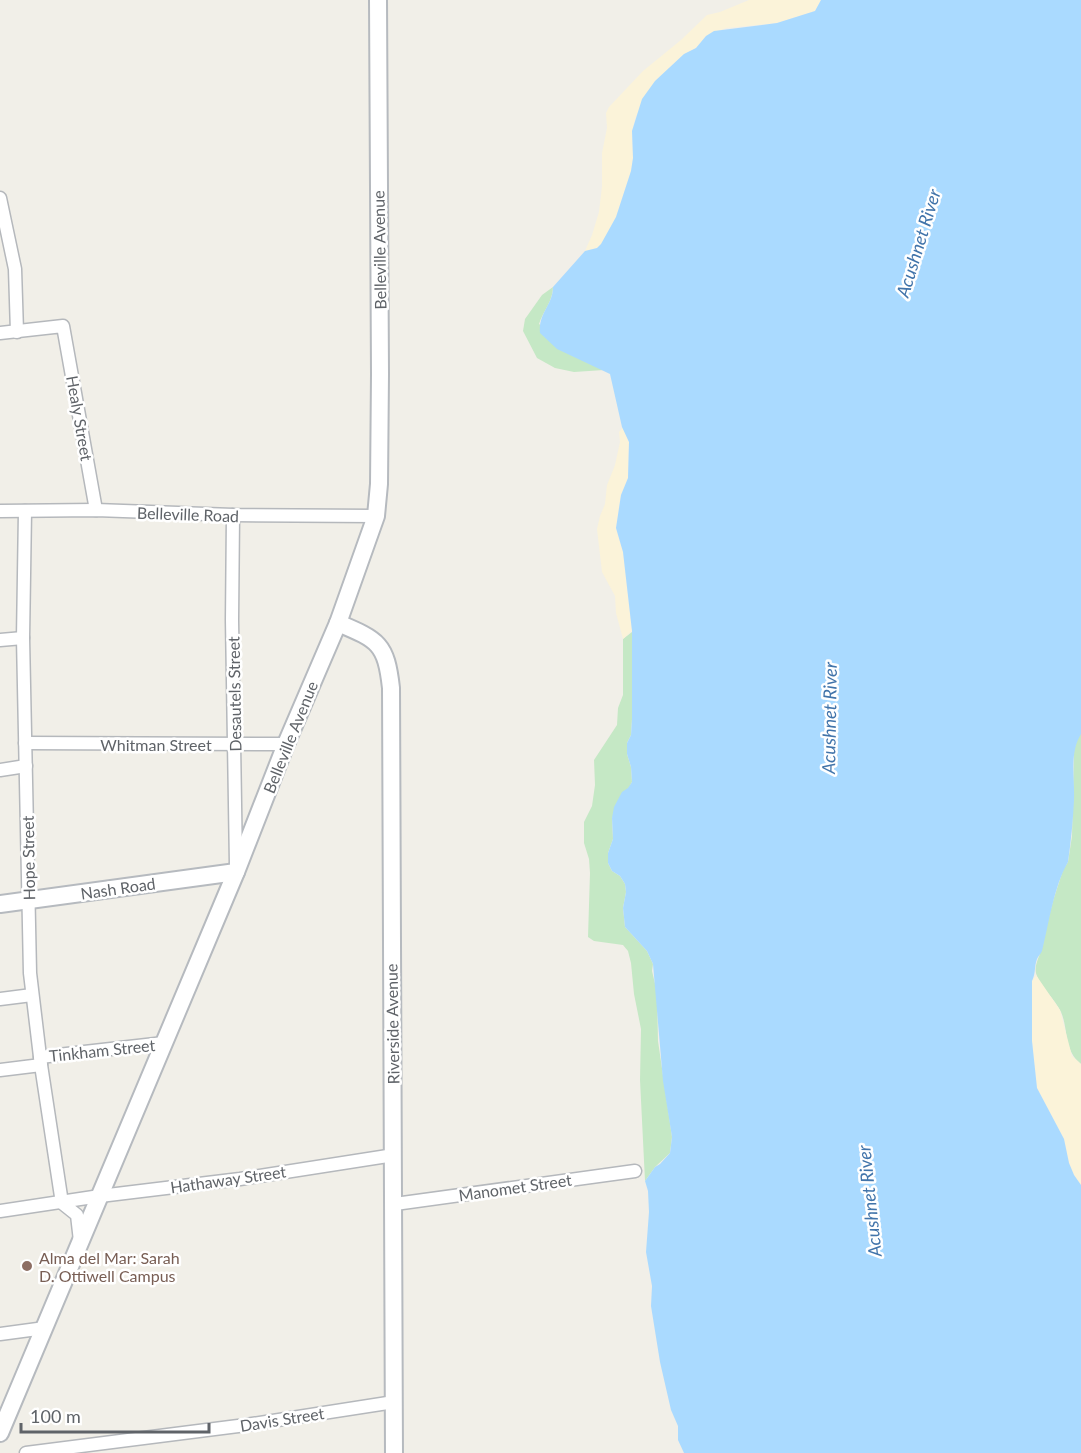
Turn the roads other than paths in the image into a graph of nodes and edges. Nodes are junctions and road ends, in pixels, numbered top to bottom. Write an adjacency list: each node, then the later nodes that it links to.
1 (378, 0): 10 (main road, Belleville Avenue)
2 (0, 198): 3 (street)
3 (5, 240): 4 (street)
4 (17, 332): 5 (street); 6 (street, Healy Street)
5 (0, 333)
6 (96, 510): 8 (street, Belleville Road); 9 (street, Belleville Road)
7 (0, 511): 8 (street, Belleville Road)
8 (25, 511): 12 (street, Hope Street)
9 (233, 515): 10 (street, Belleville Road); 15 (street, Desautels Street)
10 (376, 516): 11 (main road, Belleville Avenue)
11 (338, 623): 16 (main road, Belleville Avenue); 27 (main road, Riverside Avenue)
12 (23, 638): 13 (street); 14 (street, Hope Street)
13 (0, 640)
14 (26, 743): 15 (street, Whitman Street); 17 (street, Hope Street)
15 (235, 744): 16 (street, Whitman Street); 19 (street, Desautels Street)
16 (286, 744): 19 (main road, Belleville Avenue)
17 (26, 766): 18 (street); 20 (street, Hope Street)
18 (0, 770)
19 (236, 872): 20 (main road, Nash Road); 24 (main road, Belleville Avenue)
20 (29, 900): 21 (main road, Nash Road); 22 (street, Hope Street)
21 (0, 904)
22 (32, 995): 23 (street); 25 (street, Hope Street)
23 (0, 999)
24 (164, 1043): 25 (street, Tinkham Street); 29 (main road, Belleville Avenue)
25 (40, 1061): 26 (street, Tinkham Street); 30 (street, Hope Street)
26 (0, 1070)
27 (394, 1155): 29 (street, Hathaway Street); 31 (main road, Riverside Avenue)
28 (634, 1171): 31 (street, Manomet Street)
29 (100, 1196): 30 (street, Hathaway Street); 33 (main road, Belleville Avenue)
30 (62, 1203): 32 (street, Hathaway Street); 33 (street)
31 (395, 1204): 36 (main road, Riverside Avenue)
32 (0, 1211)
33 (80, 1242): 34 (main road, Belleville Avenue)
34 (45, 1328): 35 (street); 37 (main road, Belleville Avenue)
35 (0, 1334)
36 (394, 1402): 38 (street, Davis Street); 39 (main road, Riverside Avenue)
37 (0, 1433)
38 (26, 1453)
39 (394, 1453)

